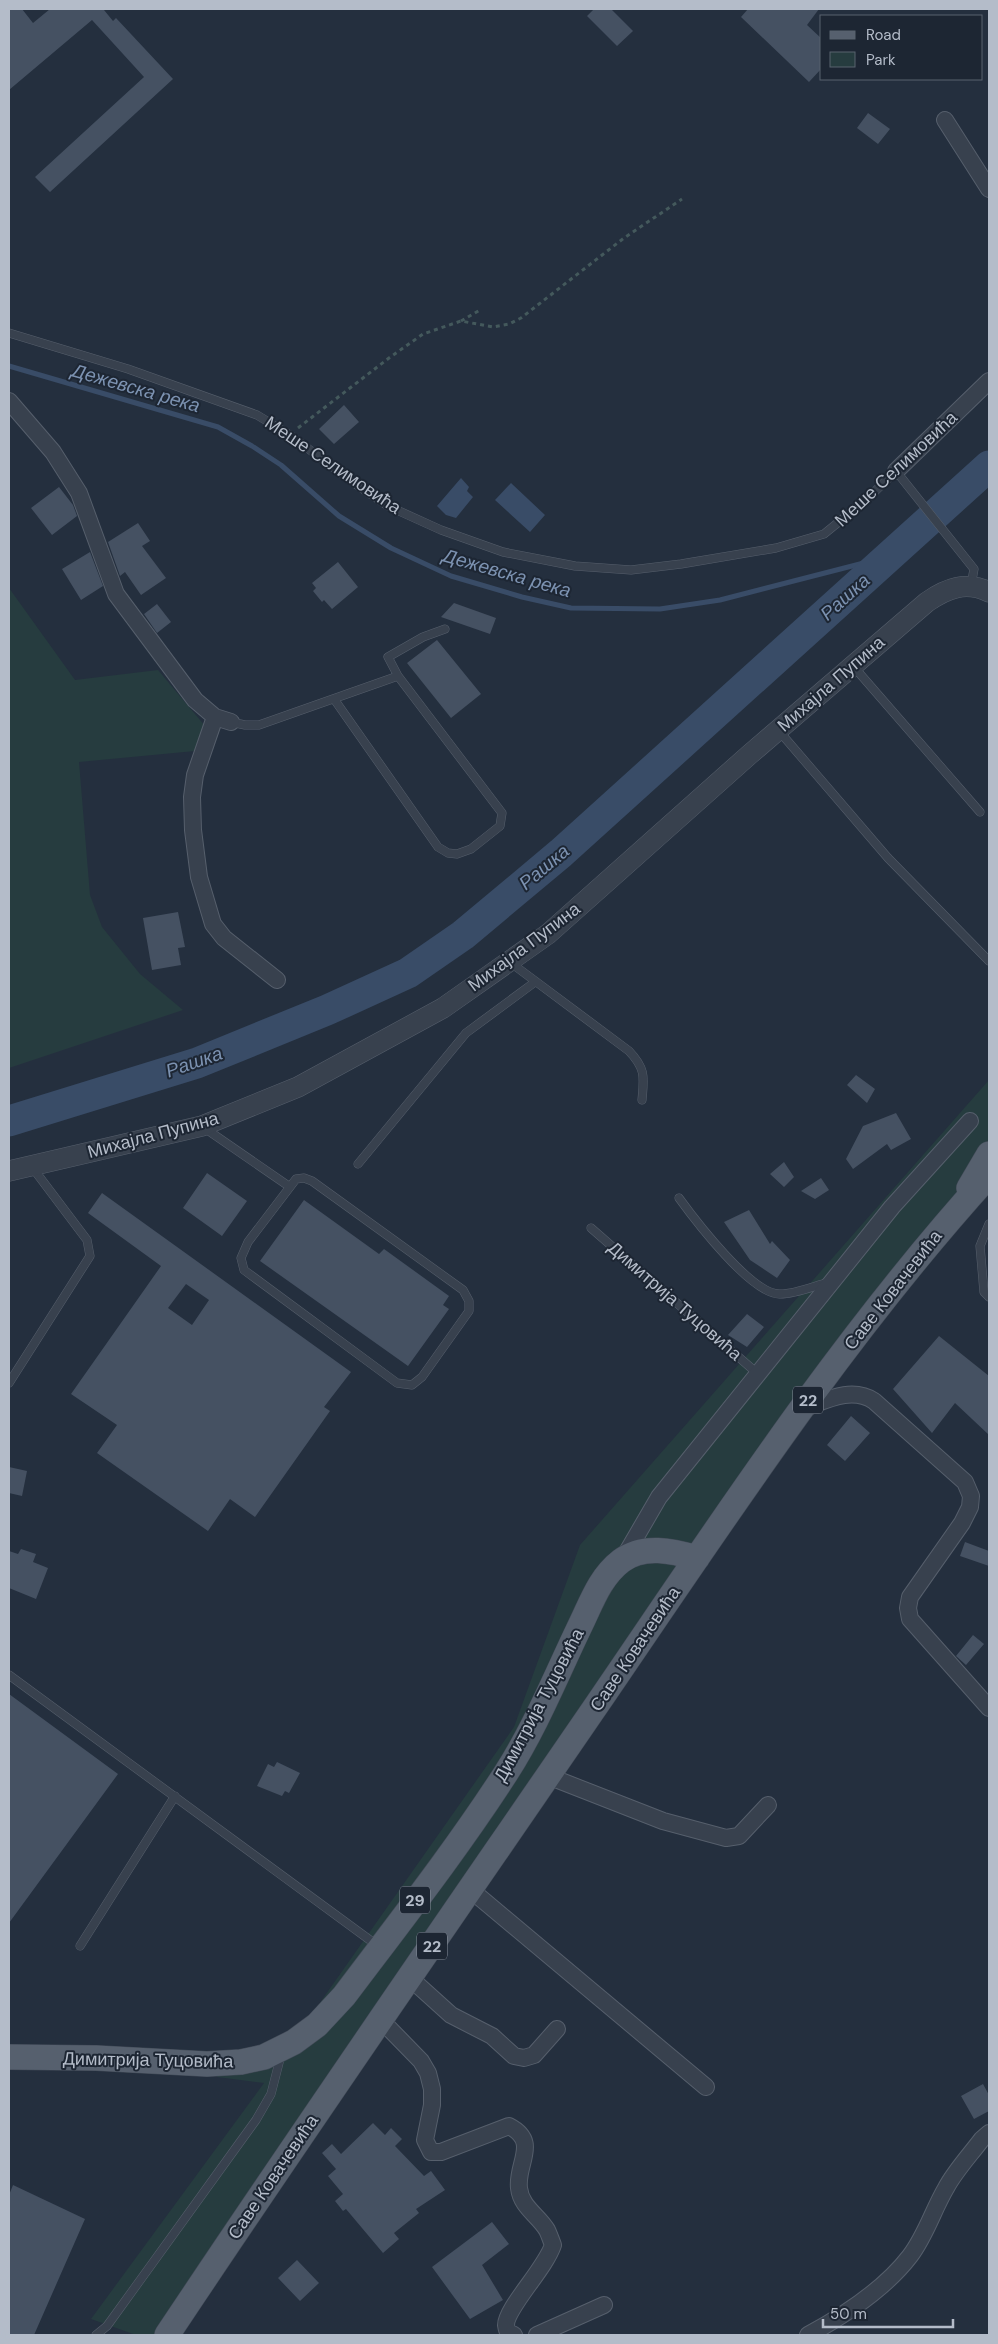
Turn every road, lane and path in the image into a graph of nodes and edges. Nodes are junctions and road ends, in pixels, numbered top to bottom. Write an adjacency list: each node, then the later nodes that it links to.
1 (945, 120): 2 (street)
2 (989, 189)
3 (682, 199): 5 (path)
4 (480, 310): 5 (path)
5 (461, 321): 9 (path)
6 (9, 333): 9 (lane, Меше Селимовића)
7 (989, 382): 10 (street, Меше Селимовића)
8 (9, 401): 17 (street)
9 (290, 435): 10 (lane, Меше Селимовића)
10 (896, 471): 11 (lane)
11 (970, 586): 12 (street, Михајла Пупина); 14 (street, Михајла Пупина)
12 (989, 592)
13 (445, 629): 15 (lane)
14 (853, 665): 19 (street, Михајла Пупина); 20 (lane)
15 (398, 676): 16 (lane); 16 (lane)
16 (334, 699): 18 (lane)
17 (215, 717): 18 (street); 23 (street)
18 (231, 722)
19 (778, 730): 21 (street, Михајла Пупина); 22 (lane)
20 (980, 812)
21 (509, 962): 24 (lane); 27 (street, Михајла Пупина)
22 (989, 962)
23 (277, 980)
24 (535, 982): 25 (lane); 29 (lane)
25 (642, 1100)
26 (970, 1121): 38 (street, Димитрија Туцовића)
27 (202, 1126): 30 (street, Михајла Пупина); 33 (lane)
28 (989, 1154): 35 (main road)
29 (358, 1164)
30 (31, 1165): 31 (street, Михајла Пупина); 41 (lane)
31 (9, 1170)
32 (989, 1176): 35 (main road, Саве Ковачевића / 22)
33 (290, 1187): 33 (lane)
34 (679, 1198): 38 (lane)
35 (951, 1218): 42 (main road, Саве Ковачевића / 22)
36 (989, 1224): 39 (lane)
37 (591, 1228): 40 (lane, Димитрија Туцовића)
38 (833, 1281): 40 (street, Димитрија Туцовића)
39 (989, 1297)
40 (758, 1374): 44 (street, Димитрија Туцовића)
41 (9, 1383)
42 (802, 1409): 43 (main road, Саве Ковачевића / 22); 46 (street)
43 (697, 1558): 44 (main road, Димитрија Туцовића / 29); 47 (main road, Саве Ковачевића / 22)
44 (623, 1560): 52 (main road, Димитрија Туцовића / 29)
45 (9, 1676): 48 (lane)
46 (989, 1708)
47 (548, 1776): 49 (street); 50 (main road, Саве Ковачевића / 22)
48 (175, 1796): 51 (lane); 52 (lane)
49 (768, 1805)
50 (471, 1890): 53 (main road, Саве Ковачевића / 22); 58 (street)
51 (80, 1946)
52 (380, 1948): 56 (main road, Димитрија Туцовића / 29)
53 (410, 1978): 54 (main road, Саве Ковачевића / 22); 55 (street)
54 (381, 2020): 62 (main road, Саве Ковачевића / 22); 63 (street)
55 (557, 2029)
56 (282, 2048): 57 (main road, Димитрија Туцовића / 29); 61 (lane)
57 (9, 2058)
58 (706, 2087)
59 (989, 2133): 65 (street)
60 (604, 2305): 64 (street)
61 (96, 2335)
62 (167, 2335)
63 (514, 2335)
64 (537, 2335)
65 (808, 2335)

